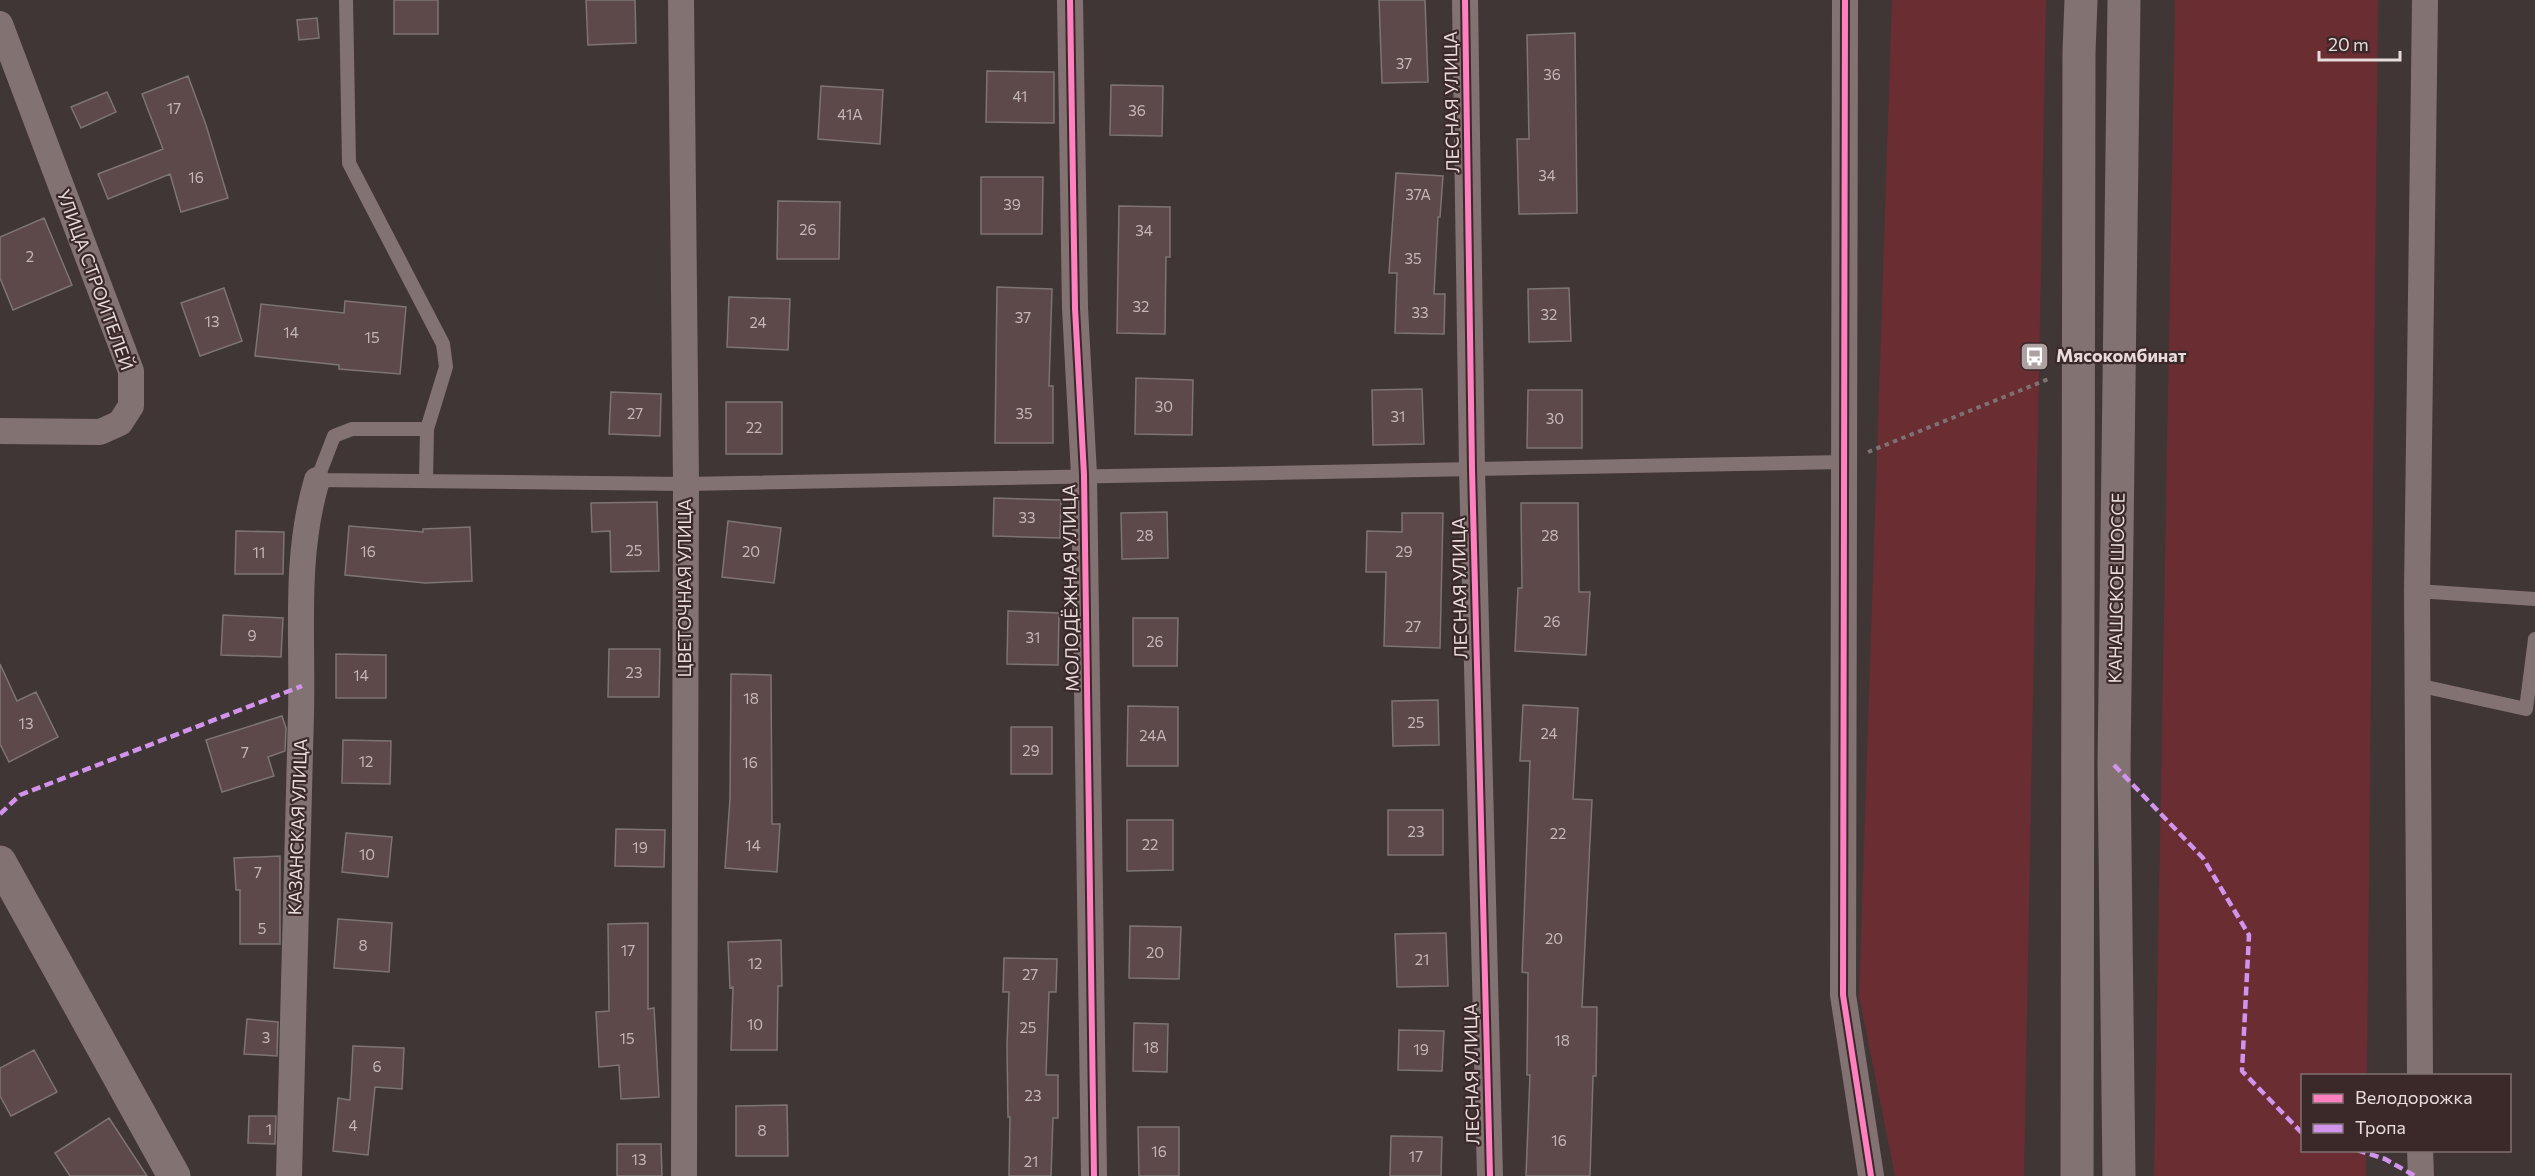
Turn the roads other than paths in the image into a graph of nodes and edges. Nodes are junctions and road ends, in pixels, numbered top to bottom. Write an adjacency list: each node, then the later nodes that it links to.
1 (346, 0): 10 (lane)
2 (681, 0): 17 (street, ЦВЕТОЧНАЯ УЛИЦА)
3 (1070, 0): 14 (street, МОЛОДЁЖНАЯ УЛИЦА)
4 (1466, 0): 13 (street, ЛЕСНАЯ УЛИЦА)
5 (1845, 0): 12 (street)
6 (2081, 0): 32 (main road, КАНАШСКОЕ ШОССЕ)
7 (2124, 0): 33 (main road, КАНАШСКОЕ ШОССЕ)
8 (2426, 0): 18 (street)
9 (0, 24): 11 (street, УЛИЦА СТРОИТЕЛЕЙ)
10 (427, 429): 15 (lane); 16 (lane)
11 (0, 431)
12 (1845, 462): 13 (lane); 31 (street)
13 (1472, 469): 14 (lane); 30 (street, ЛЕСНАЯ УЛИЦА)
14 (1084, 475): 17 (lane); 29 (street, МОЛОДЁЖНАЯ УЛИЦА)
15 (316, 480): 16 (lane); 27 (street, КАЗАНСКАЯ УЛИЦА)
16 (426, 480): 17 (lane)
17 (686, 484): 28 (street, ЦВЕТОЧНАЯ УЛИЦА)
18 (2417, 591): 19 (lane); 21 (street)
19 (2535, 598)
20 (2535, 639): 22 (lane)
21 (2417, 685): 22 (lane); 24 (street)
22 (2530, 710)
23 (0, 862): 26 (street)
24 (2420, 1074)
25 (2420, 1152): 34 (street)
26 (174, 1176)
27 (289, 1176)
28 (684, 1176)
29 (1094, 1176)
30 (1490, 1176)
31 (1871, 1176)
32 (2077, 1176)
33 (2120, 1176)
34 (2421, 1176)

